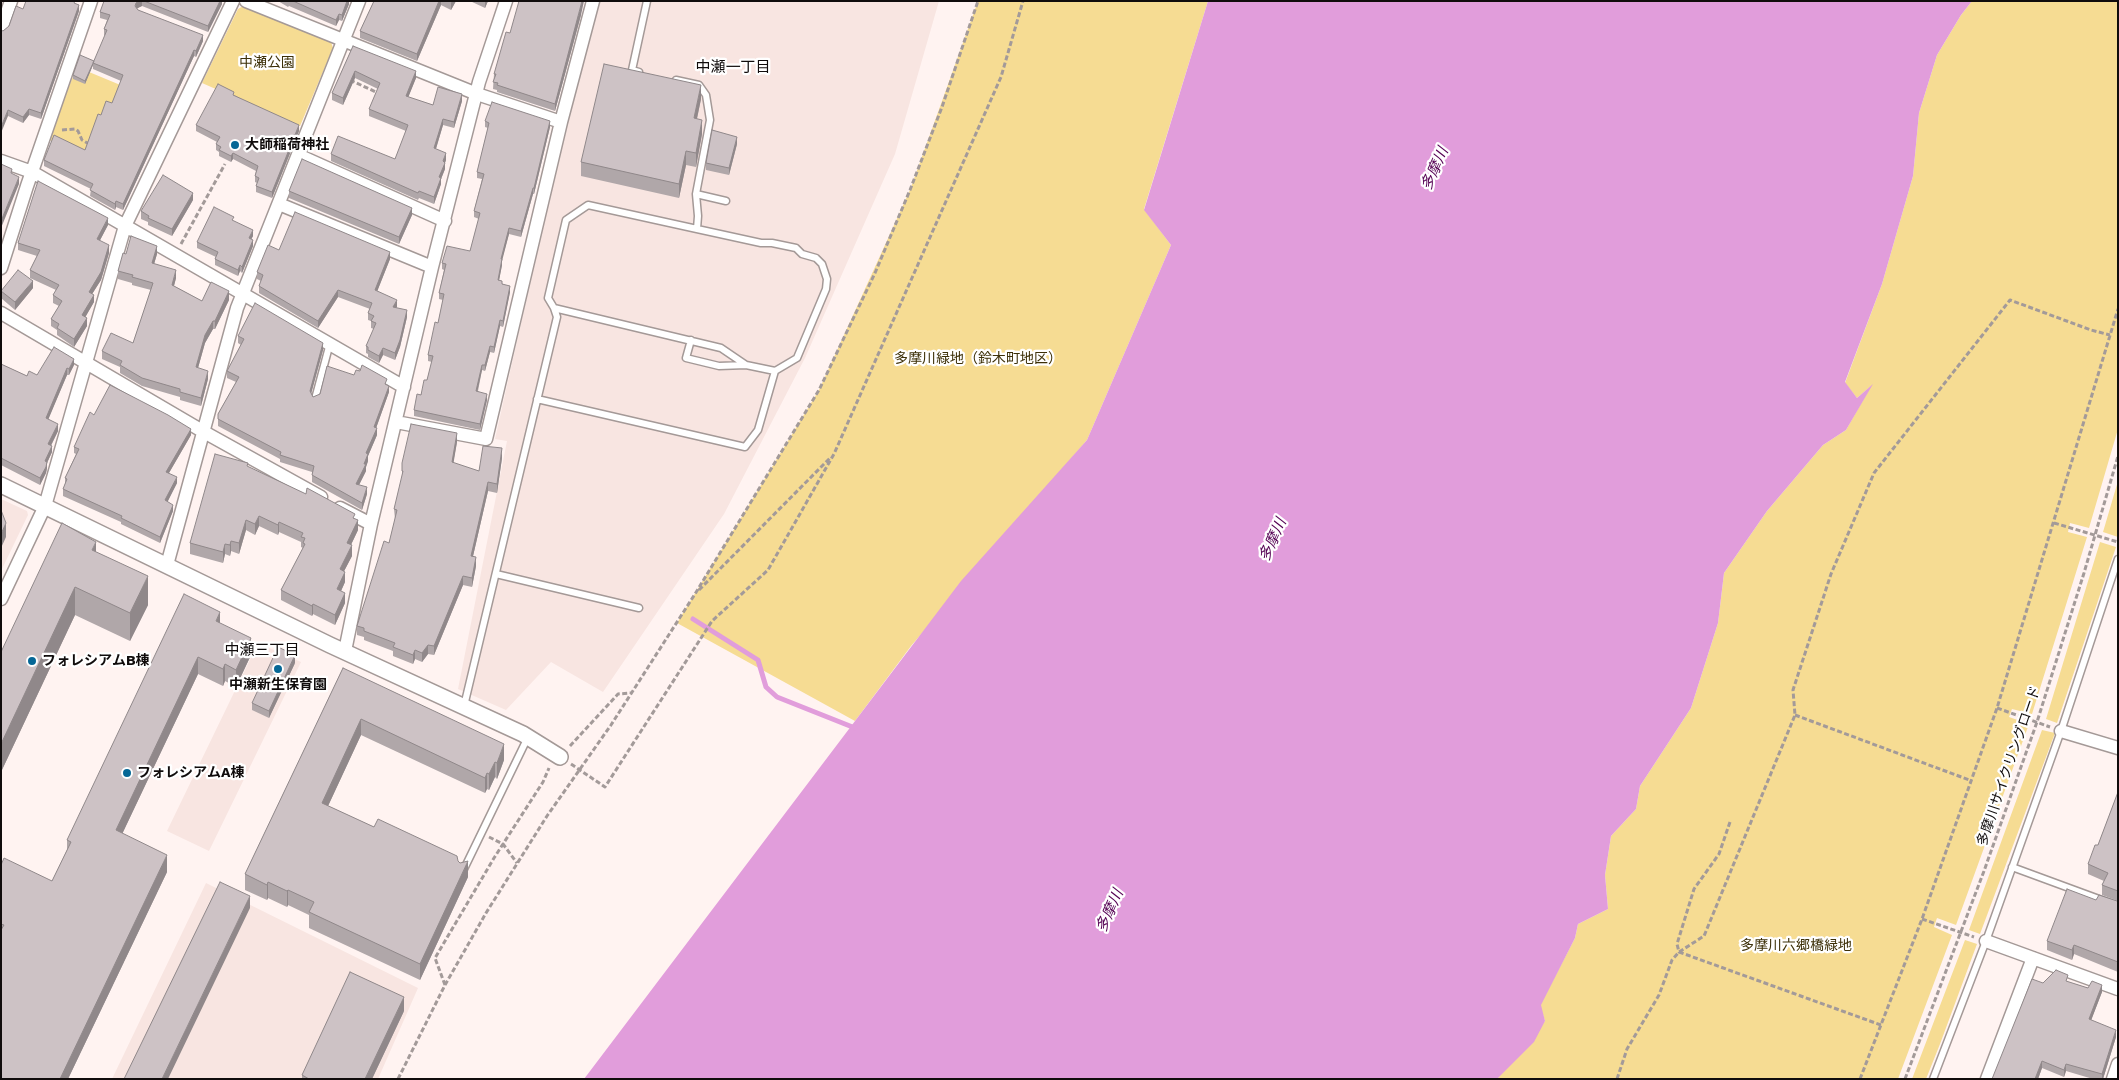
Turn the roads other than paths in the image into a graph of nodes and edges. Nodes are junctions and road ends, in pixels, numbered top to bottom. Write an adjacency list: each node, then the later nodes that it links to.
1 (11, 1): 9 (street)
2 (91, 1): 17 (street)
3 (233, 1): 22 (street)
4 (246, 1): 10 (street)
5 (359, 1): 10 (street)
6 (506, 1): 13 (street)
7 (593, 1): 14 (street)
8 (647, 1): 11 (lane)
9 (1, 29)
10 (343, 41): 13 (street); 15 (street)
11 (650, 74)
12 (666, 78): 18 (lane)
13 (477, 94): 14 (street); 21 (street)
14 (561, 122): 37 (street)
15 (298, 155): 20 (street); 21 (street)
16 (1, 161): 17 (street)
17 (32, 172): 22 (street); 25 (street)
18 (696, 194): 19 (lane); 23 (lane)
19 (726, 201)
20 (279, 204): 24 (street); 26 (street)
21 (445, 220): 24 (street)
22 (126, 226): 26 (street); 31 (street)
23 (697, 229): 27 (lane); 33 (lane)
24 (432, 267): 34 (street)
25 (1, 268)
26 (243, 292): 30 (street); 38 (street)
27 (554, 308): 29 (lane); 36 (lane)
28 (1, 313): 31 (street)
29 (691, 340): 32 (lane); 32 (lane)
30 (330, 343): 34 (street); 35 (lane)
31 (85, 362): 38 (street); 40 (street)
32 (746, 365): 33 (lane)
33 (775, 371): 36 (lane)
34 (404, 387): 37 (street)
35 (315, 399)
36 (537, 399): 44 (lane)
37 (396, 422): 41 (street)
38 (204, 432): 41 (street); 43 (street)
39 (1, 485): 40 (street)
40 (45, 506): 43 (street); 45 (street)
41 (371, 524): 47 (street)
42 (2118, 559): 49 (lane)
43 (167, 565): 47 (street)
44 (496, 574): 46 (lane); 48 (lane)
45 (1, 599)
46 (639, 608)
47 (345, 651): 48 (street)
48 (464, 707): 50 (street)
49 (2061, 731): 51 (street); 53 (lane)
50 (528, 737): 52 (street); 54 (lane)
51 (2118, 748)
52 (555, 760)
53 (2012, 867): 55 (lane); 56 (lane)
54 (462, 874)
55 (2118, 906)
56 (1986, 941): 57 (street); 60 (lane)
57 (2033, 958): 58 (street); 61 (street)
58 (2118, 989)
59 (2118, 1064): 62 (street)
60 (1933, 1079)
61 (1987, 1079)
62 (2113, 1079)

